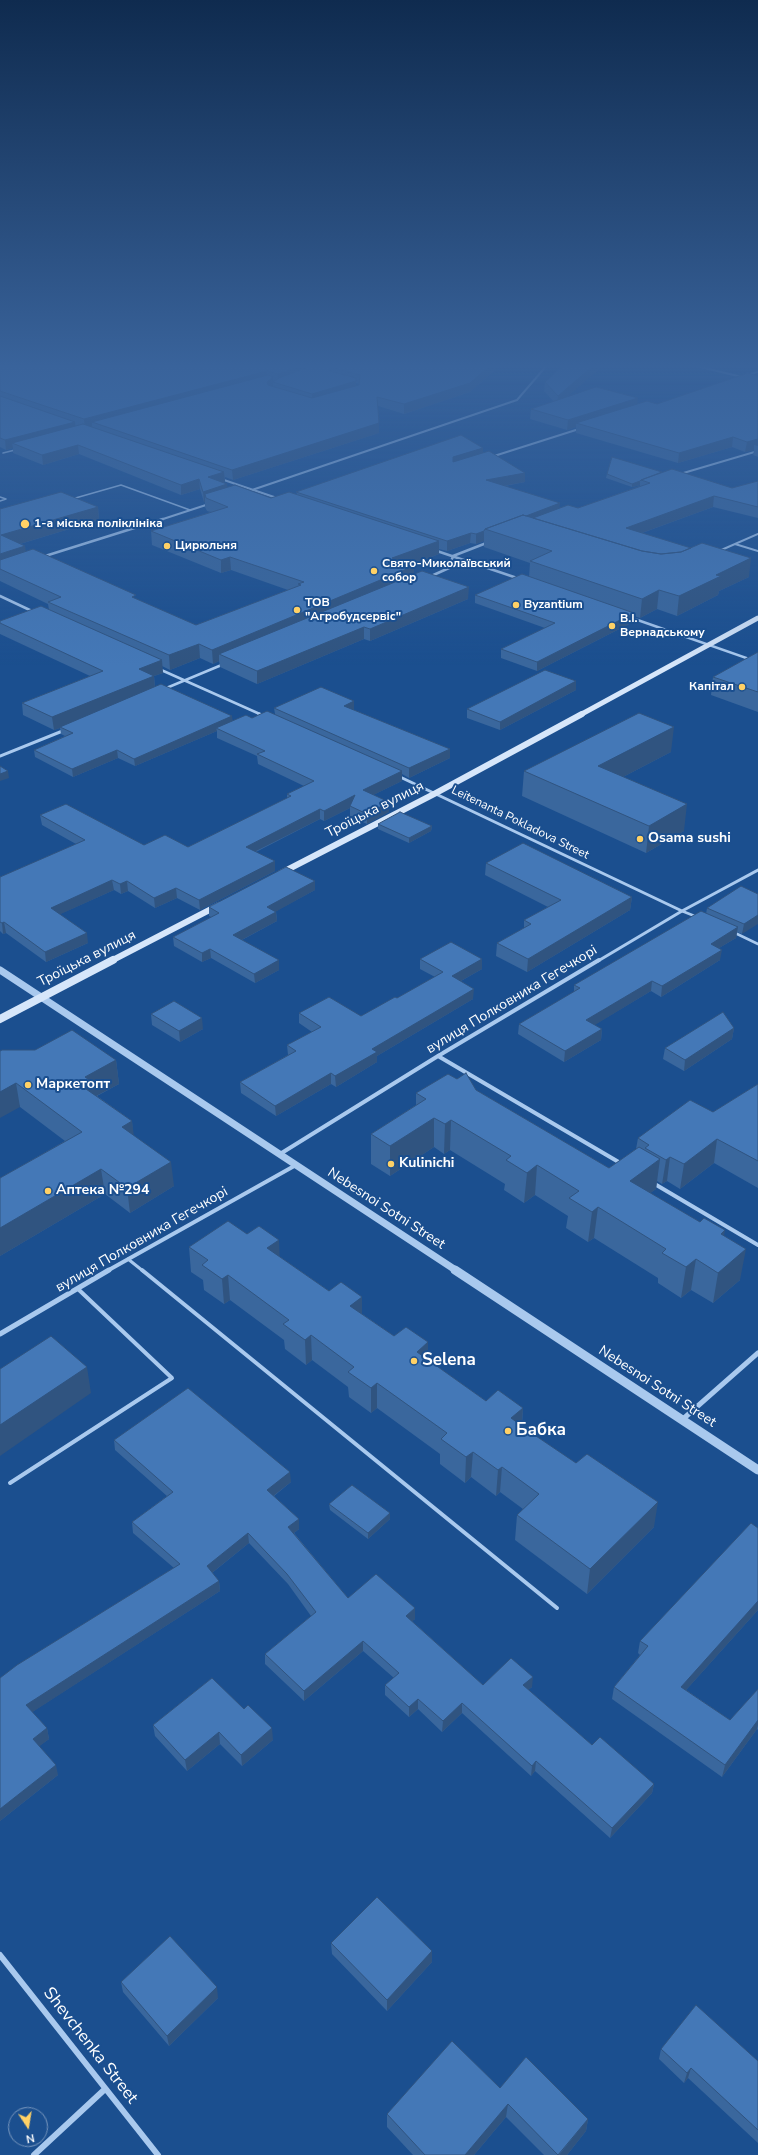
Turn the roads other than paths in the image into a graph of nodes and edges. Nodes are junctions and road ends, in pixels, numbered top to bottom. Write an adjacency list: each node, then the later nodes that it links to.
1 (326, 465): 5 (street)
2 (710, 465): 3 (street)
3 (672, 476)
4 (214, 477): 5 (street)
5 (251, 490): 6 (street); 9 (street)
6 (245, 492)
7 (0, 496): 10 (lane)
8 (68, 500): 12 (lane)
9 (281, 500)
10 (0, 501)
11 (211, 503): 12 (street)
12 (190, 510): 20 (street)
13 (758, 534): 15 (lane)
14 (494, 540): 19 (street)
15 (735, 544): 17 (lane); 18 (lane)
16 (430, 549): 19 (street)
17 (758, 551)
18 (714, 553)
19 (453, 556): 21 (street); 22 (street)
20 (38, 559)
21 (427, 577)
22 (526, 582)
23 (0, 596): 24 (street)
24 (35, 612)
25 (622, 614): 27 (street)
26 (758, 618): 27 (main road, Троїцька вулиця)
27 (708, 644): 29 (street); 37 (main road, Троїцька вулиця)
28 (228, 662): 31 (street)
29 (758, 662)
30 (156, 668): 31 (street)
31 (184, 681): 32 (street); 33 (street)
32 (162, 690)
33 (271, 719)
34 (66, 729): 35 (street)
35 (0, 756)
36 (393, 774): 37 (street, Leitenanta Pokladova Street)
37 (436, 793): 39 (main road, Троїцька вулиця); 41 (street, Leitenanta Pokladova Street)
38 (758, 870): 41 (street, вулиця Полковника Гегечкорі)
39 (274, 877)
40 (225, 902): 46 (main road, Троїцька вулиця)
41 (682, 911): 42 (lane); 48 (street, вулиця Полковника Гегечкорі)
42 (701, 919)
43 (727, 930): 44 (lane)
44 (758, 944)
45 (0, 970): 46 (street, Nebesnoi Sotni Street)
46 (41, 997): 47 (main road, Троїцька вулиця); 49 (street, Nebesnoi Sotni Street)
47 (0, 1019)
48 (438, 1056): 49 (street, вулиця Полковника Гегечкорі); 51 (street)
49 (280, 1154): 50 (street, Nebesnoi Sotni Street)
50 (296, 1165): 54 (street, вулиця Полковника Гегечкорі); 58 (street, Nebesnoi Sotni Street)
51 (629, 1169)
52 (649, 1181): 53 (street)
53 (758, 1245)
54 (128, 1259): 55 (street, вулиця Полковника Гегечкорі); 61 (lane)
55 (78, 1289): 56 (street, вулиця Полковника Гегечкорі); 60 (lane)
56 (0, 1334)
57 (758, 1353): 58 (street)
58 (683, 1419): 59 (street, Nebesnoi Sotni Street)
59 (758, 1470)
60 (10, 1483)
61 (557, 1608)
62 (0, 1955): 63 (street, Shevchenka Street)
63 (104, 2090): 64 (street); 65 (street, Shevchenka Street)
64 (34, 2155)
65 (158, 2155)

